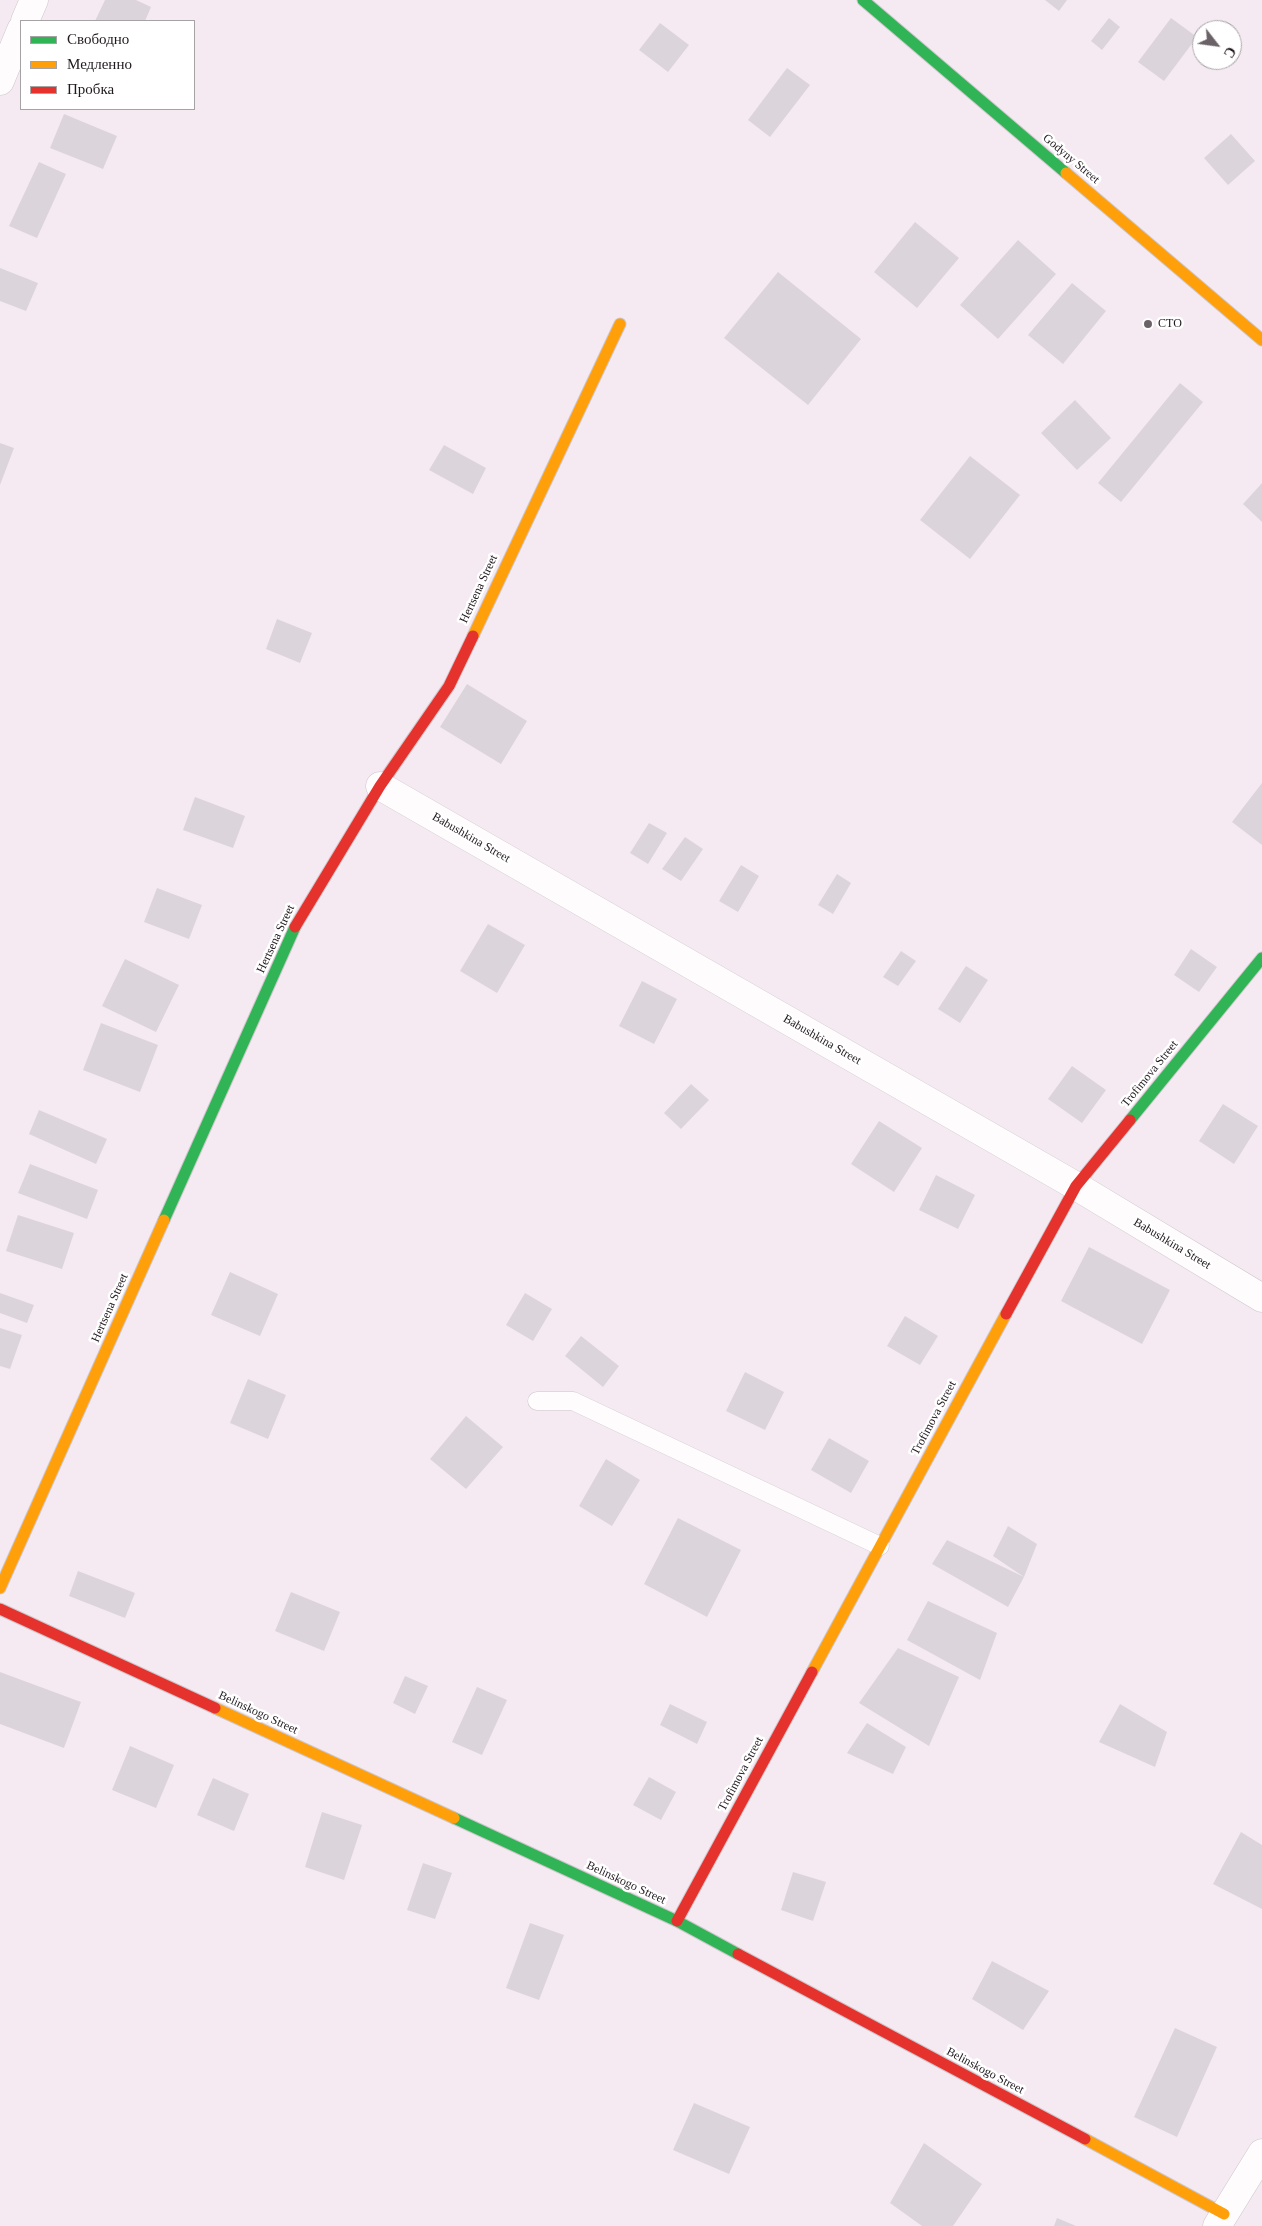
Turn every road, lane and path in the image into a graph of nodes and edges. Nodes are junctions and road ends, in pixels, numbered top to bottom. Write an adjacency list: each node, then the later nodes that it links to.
1 (34, 0): 3 (street)
2 (863, 0): 7 (street, Godyny Street)
3 (25, 20)
4 (20, 32): 5 (street)
5 (0, 81)
6 (620, 324): 8 (street, Hertsena Street)
7 (1262, 340)
8 (380, 786): 10 (street, Babushkina Street); 14 (street, Hertsena Street)
9 (1262, 958): 10 (street, Trofimova Street)
10 (1076, 1186): 11 (street, Babushkina Street); 13 (street, Trofimova Street)
11 (1262, 1298)
12 (537, 1402): 13 (lane)
13 (880, 1546): 16 (street, Trofimova Street)
14 (0, 1588)
15 (0, 1609): 16 (street, Belinskogo Street)
16 (677, 1921): 18 (street, Belinskogo Street)
17 (1262, 2153): 18 (street)
18 (1221, 2220)

